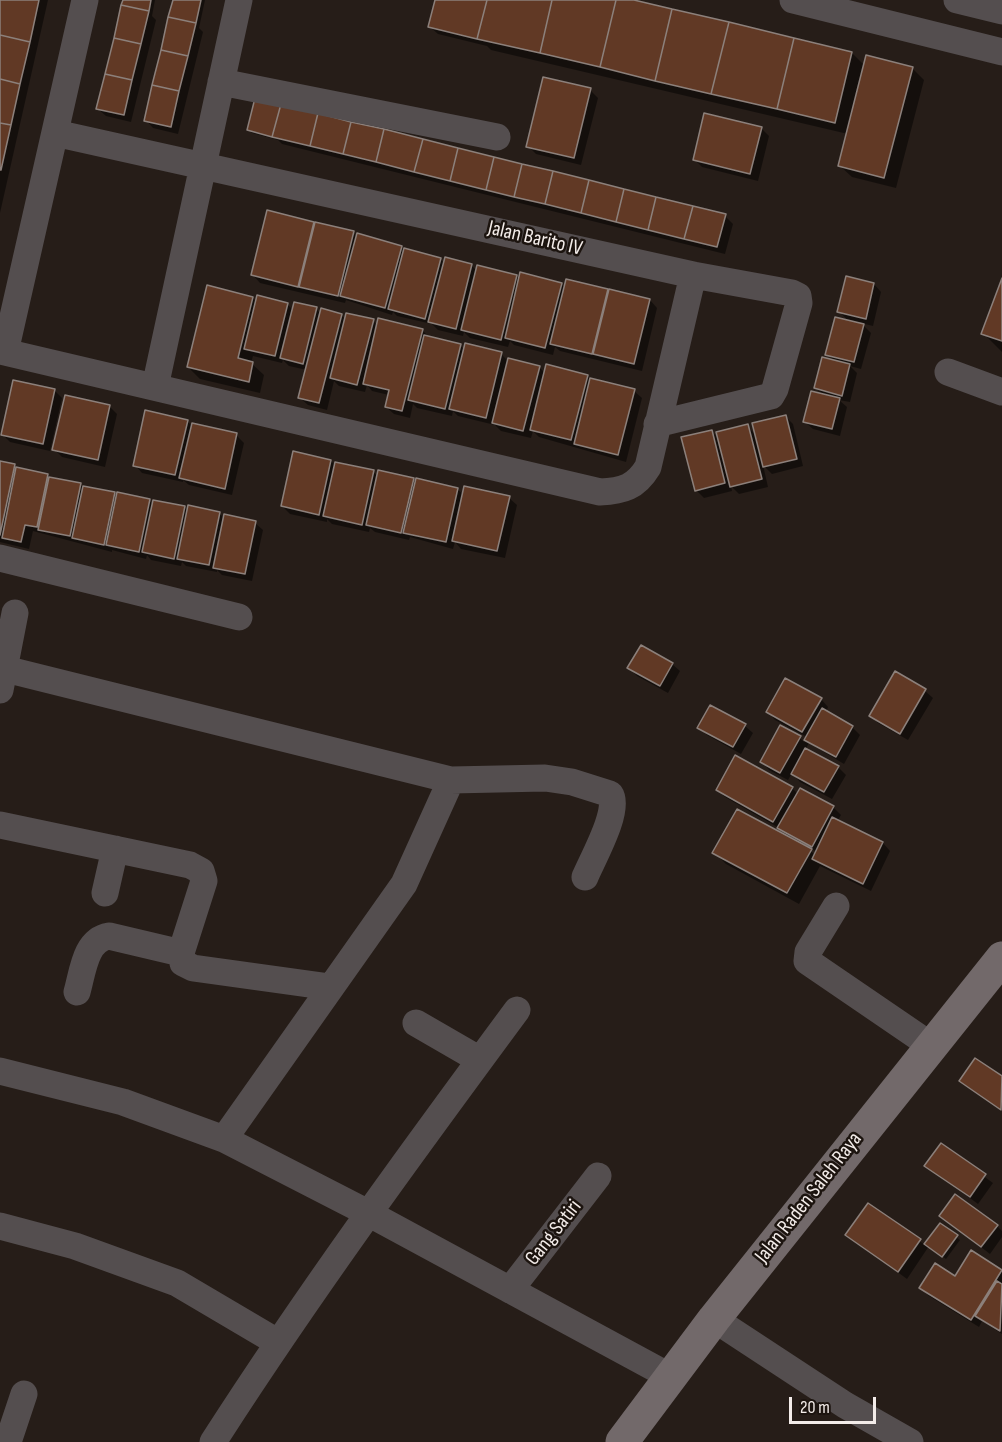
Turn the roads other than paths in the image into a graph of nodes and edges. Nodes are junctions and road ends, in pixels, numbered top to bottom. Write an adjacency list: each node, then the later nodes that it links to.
1 (85, 0): 8 (street)
2 (239, 0): 7 (street)
3 (793, 0): 6 (street)
4 (957, 0): 5 (street)
5 (1002, 12)
6 (1002, 52)
7 (221, 82): 9 (street); 10 (street)
8 (55, 133): 10 (street, Jalan Barito IV); 12 (street)
9 (497, 137)
10 (203, 164): 11 (street, Jalan Barito IV); 14 (street)
11 (693, 275): 16 (street); 16 (street, Jalan Barito IV)
12 (2, 352): 14 (street)
13 (948, 372): 15 (street)
14 (154, 387): 16 (street)
15 (1002, 392)
16 (657, 424)
17 (0, 558): 19 (street)
18 (15, 613): 20 (street)
19 (239, 617)
20 (2, 680): 21 (street)
21 (451, 780): 24 (street); 29 (street)
22 (0, 825): 23 (street)
23 (115, 849): 25 (street); 27 (street)
24 (585, 877)
25 (105, 892)
26 (836, 906): 33 (street)
27 (181, 953): 29 (street); 30 (street)
28 (1002, 958): 33 (main road, Jalan Raden Saleh Raya)
29 (330, 987): 36 (street)
30 (77, 992)
31 (517, 1010): 34 (street)
32 (416, 1023): 34 (street)
33 (930, 1045): 41 (main road, Jalan Raden Saleh Raya)
34 (480, 1060): 38 (street)
35 (0, 1071): 36 (street)
36 (224, 1139): 38 (street)
37 (598, 1176): 40 (street, Gang Satiri)
38 (368, 1213): 40 (street); 42 (street)
39 (0, 1226): 42 (street)
40 (510, 1290): 43 (street)
41 (714, 1318): 43 (main road, Jalan Raden Saleh Raya); 48 (street)
42 (277, 1341): 46 (street)
43 (671, 1377): 47 (main road, Jalan Raden Saleh Raya)
44 (24, 1394): 45 (street)
45 (8, 1442)
46 (213, 1442)
47 (622, 1442)
48 (910, 1442)

